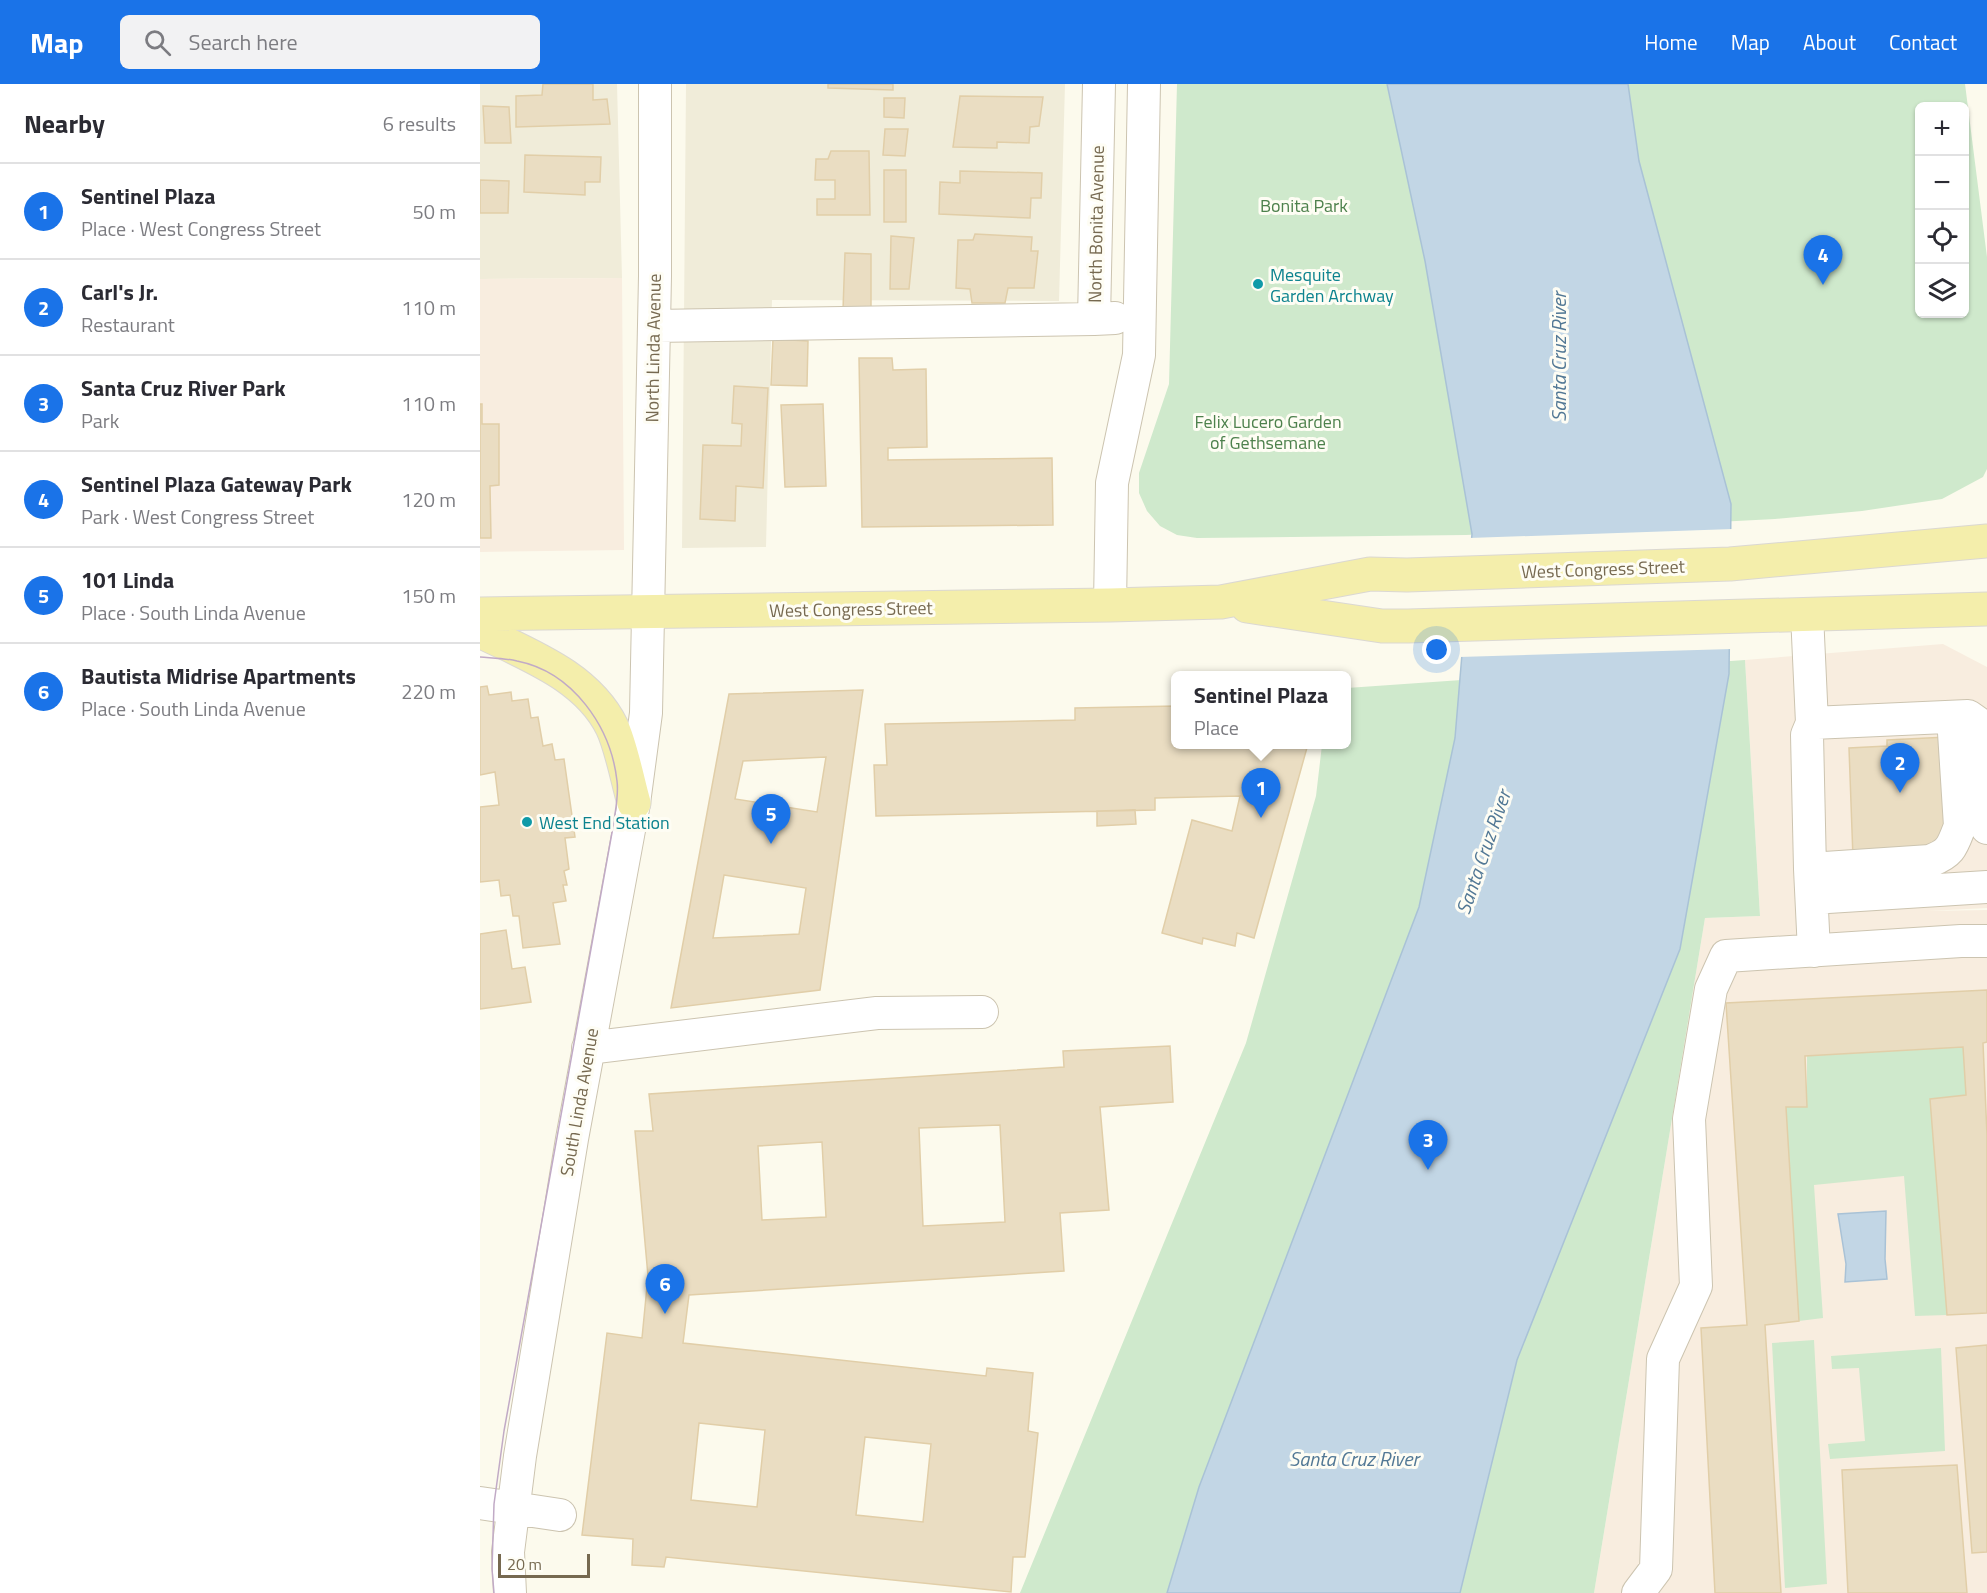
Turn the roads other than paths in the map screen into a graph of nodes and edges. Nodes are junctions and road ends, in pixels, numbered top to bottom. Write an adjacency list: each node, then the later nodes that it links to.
1 (656, 84): 6 (street, North Linda Avenue)
2 (1099, 84): 4 (street, North Bonita Avenue)
3 (1144, 84): 5 (street)
4 (1094, 318): 5 (street, North Bonita Avenue); 6 (street)
5 (1139, 318): 10 (street)
6 (654, 326): 12 (street, North Linda Avenue)
7 (1987, 518): 8 (main road)
8 (1975, 543): 9 (main road, West Congress Street)
9 (1221, 602): 10 (main road, West Congress Street); 15 (main road, West Congress Street)
10 (1110, 605): 12 (main road, West Congress Street)
11 (1987, 609): 13 (main road, West Congress Street)
12 (649, 611): 14 (main road, West Congress Street); 20 (street, South Linda Avenue)
13 (1939, 611): 15 (main road, West Congress Street); 16 (main road)
14 (480, 614)
15 (1807, 614): 19 (street)
16 (1987, 624)
17 (480, 631): 20 (main road)
18 (1953, 717): 19 (street); 21 (street); 22 (street)
19 (1812, 723): 22 (street)
20 (634, 803): 27 (street, South Linda Avenue)
21 (1987, 828)
22 (1811, 883): 23 (street); 25 (street)
23 (1987, 887)
24 (1987, 941): 25 (street)
25 (1815, 951): 32 (street)
26 (982, 1012): 27 (street)
27 (587, 1057): 29 (street, South Linda Avenue)
28 (480, 1503): 29 (street)
29 (514, 1507): 30 (street); 31 (street, South Linda Avenue)
30 (560, 1515)
31 (510, 1593)
32 (1638, 1593)

